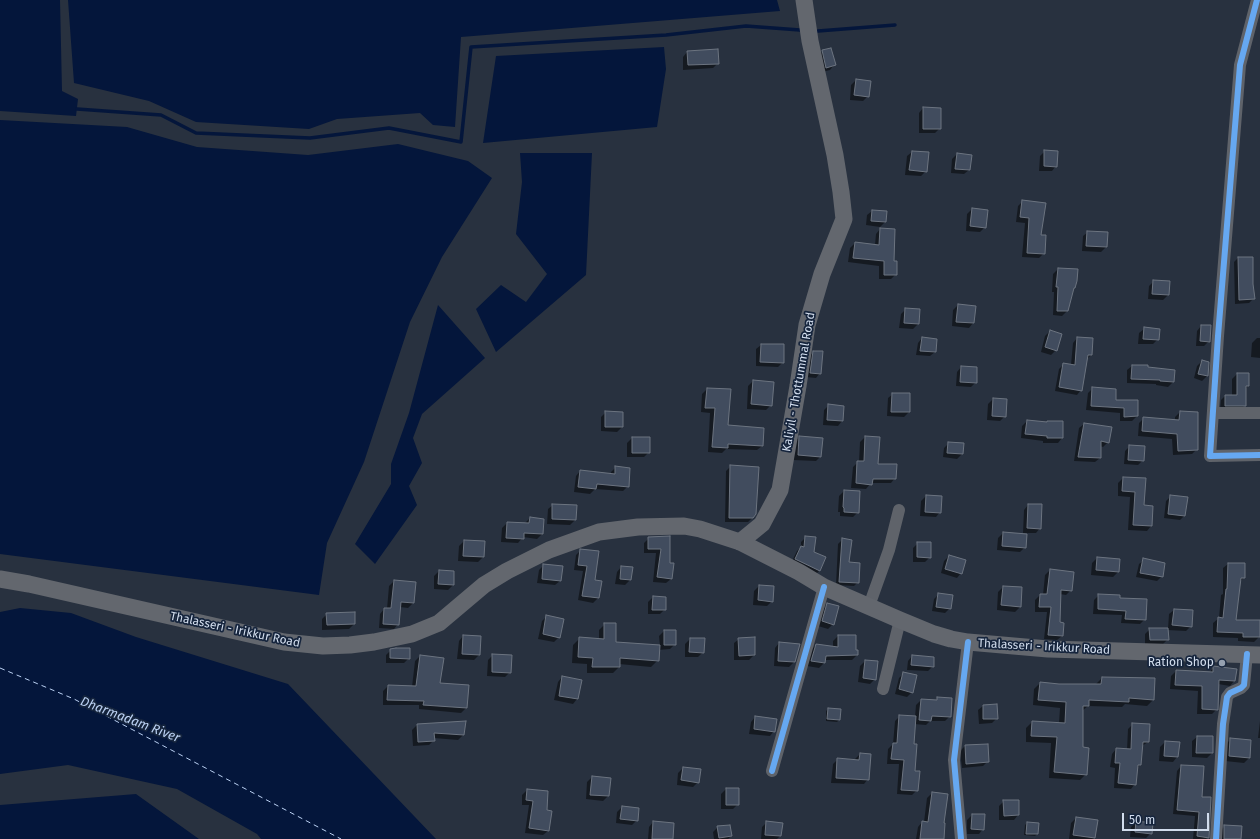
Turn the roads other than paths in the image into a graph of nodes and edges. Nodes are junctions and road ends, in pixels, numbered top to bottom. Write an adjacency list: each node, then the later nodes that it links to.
1 (804, 0): 7 (main road, Kaliyil - Thottummal Road)
2 (1257, 0): 3 (street)
3 (1213, 413): 4 (street); 5 (street)
4 (1260, 413)
5 (1260, 455)
6 (899, 510): 10 (street)
7 (740, 542): 8 (main road, Thalasseri - Irikkur Road); 9 (main road, Thalasseri - Irikkur Road)
8 (0, 579)
9 (824, 587): 10 (main road, Thalasseri - Irikkur Road); 15 (street)
10 (869, 606): 11 (main road, Thalasseri - Irikkur Road)
11 (900, 620): 12 (main road, Thalasseri - Irikkur Road); 14 (street)
12 (968, 642): 13 (main road, Thalasseri - Irikkur Road); 16 (street)
13 (1254, 654): 17 (street)
14 (883, 689)
15 (772, 771)
16 (961, 839)
17 (1216, 839)

